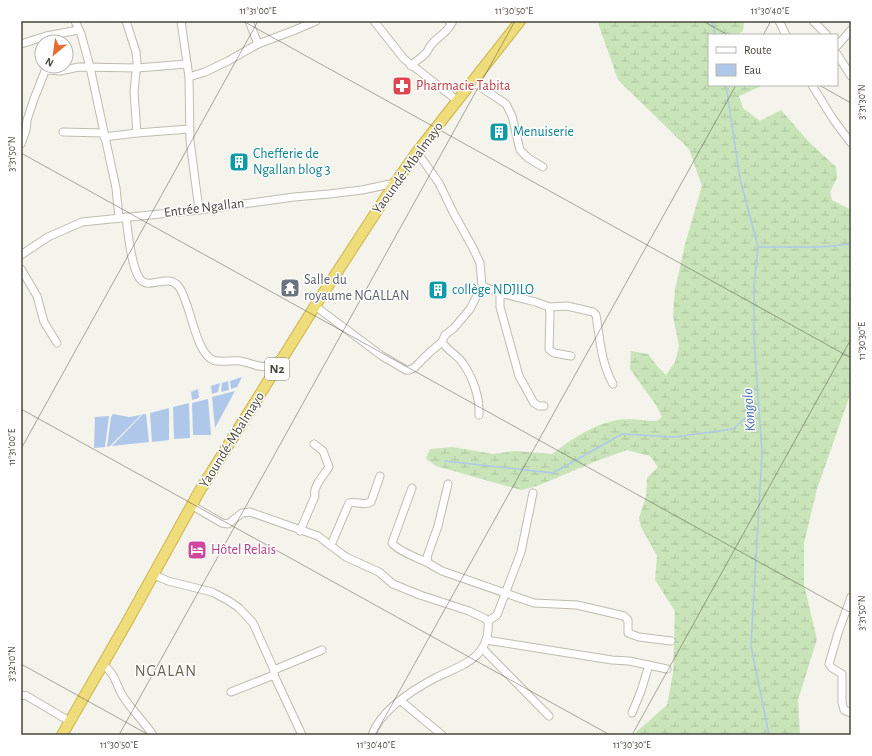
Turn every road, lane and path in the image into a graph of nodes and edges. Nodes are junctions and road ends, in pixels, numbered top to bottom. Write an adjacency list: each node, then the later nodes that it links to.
1 (75, 21): 11 (street)
2 (126, 21): 22 (street)
3 (181, 21): 19 (street)
4 (248, 21): 16 (street)
5 (374, 21): 20 (street)
6 (449, 21): 20 (street)
7 (520, 21): 25 (highway, Yaoundé-Mbalmayo / N2)
8 (779, 21): 13 (street)
9 (813, 21): 14 (street)
10 (313, 22): 16 (street)
11 (79, 30): 15 (street); 21 (street)
12 (851, 30): 17 (street)
13 (786, 34)
14 (826, 34)
15 (21, 44)
16 (258, 44): 24 (street)
17 (838, 45)
18 (838, 56): 23 (street)
19 (187, 64): 22 (street); 24 (street)
20 (411, 66): 27 (street)
21 (90, 67): 22 (street); 28 (street); 32 (street)
22 (137, 68): 31 (street)
23 (851, 76)
24 (189, 77): 29 (street)
25 (473, 82): 27 (highway, Yaoundé-Mbalmayo / N2); 36 (street)
26 (813, 86): 33 (street)
27 (458, 101): 35 (highway, Yaoundé-Mbalmayo / N2)
28 (24, 118): 34 (street)
29 (189, 129): 31 (street); 38 (street)
30 (63, 132): 32 (street)
31 (137, 133): 32 (street)
32 (104, 135): 39 (street)
33 (851, 143)
34 (21, 144)
35 (417, 152): 37 (highway, Yaoundé-Mbalmayo / N2); 42 (street)
36 (543, 167)
37 (395, 183): 38 (street, Entrée Ngallan); 44 (highway, Yaoundé-Mbalmayo / N2)
38 (199, 210): 39 (street, Entrée Ngallan)
39 (123, 217): 40 (street, Entrée Ngallan); 48 (street)
40 (21, 255)
41 (21, 269): 47 (street)
42 (482, 286): 43 (street); 46 (street)
43 (500, 293): 45 (street); 51 (street)
44 (315, 306): 46 (street); 48 (highway, Yaoundé-Mbalmayo / N2)
45 (549, 306): 49 (street); 50 (street)
46 (442, 342): 52 (street)
47 (57, 343)
48 (285, 355): 58 (highway, Yaoundé-Mbalmayo / N2)
49 (571, 356)
50 (613, 384)
51 (544, 406)
52 (479, 415)
53 (314, 444): 59 (street)
54 (380, 476): 60 (street)
55 (448, 484): 61 (street)
56 (412, 488): 61 (street)
57 (533, 493): 63 (street)
58 (191, 506): 59 (street); 62 (highway, Yaoundé-Mbalmayo / N2)
59 (300, 531): 60 (street)
60 (331, 545): 65 (street)
61 (428, 563): 63 (street)
62 (152, 574): 70 (highway, Yaoundé-Mbalmayo / N2); 73 (street)
63 (505, 594): 65 (street); 67 (street)
64 (851, 597): 78 (street)
65 (488, 621): 66 (street)
66 (486, 640): 68 (street); 71 (street)
67 (670, 641)
68 (482, 648): 76 (street); 79 (street)
69 (322, 650): 73 (street)
70 (102, 664): 80 (highway, Yaoundé-Mbalmayo / N2); 82 (street)
71 (649, 665): 72 (street); 77 (street)
72 (667, 668)
73 (274, 672): 74 (street); 83 (street)
74 (231, 692)
75 (21, 695): 80 (street)
76 (401, 700): 84 (street); 85 (street)
77 (632, 713)
78 (851, 713)
79 (549, 716)
80 (69, 720): 81 (highway, Yaoundé-Mbalmayo / N2)
81 (62, 735)
82 (153, 735)
83 (302, 735)
84 (372, 735)
85 (442, 735)

